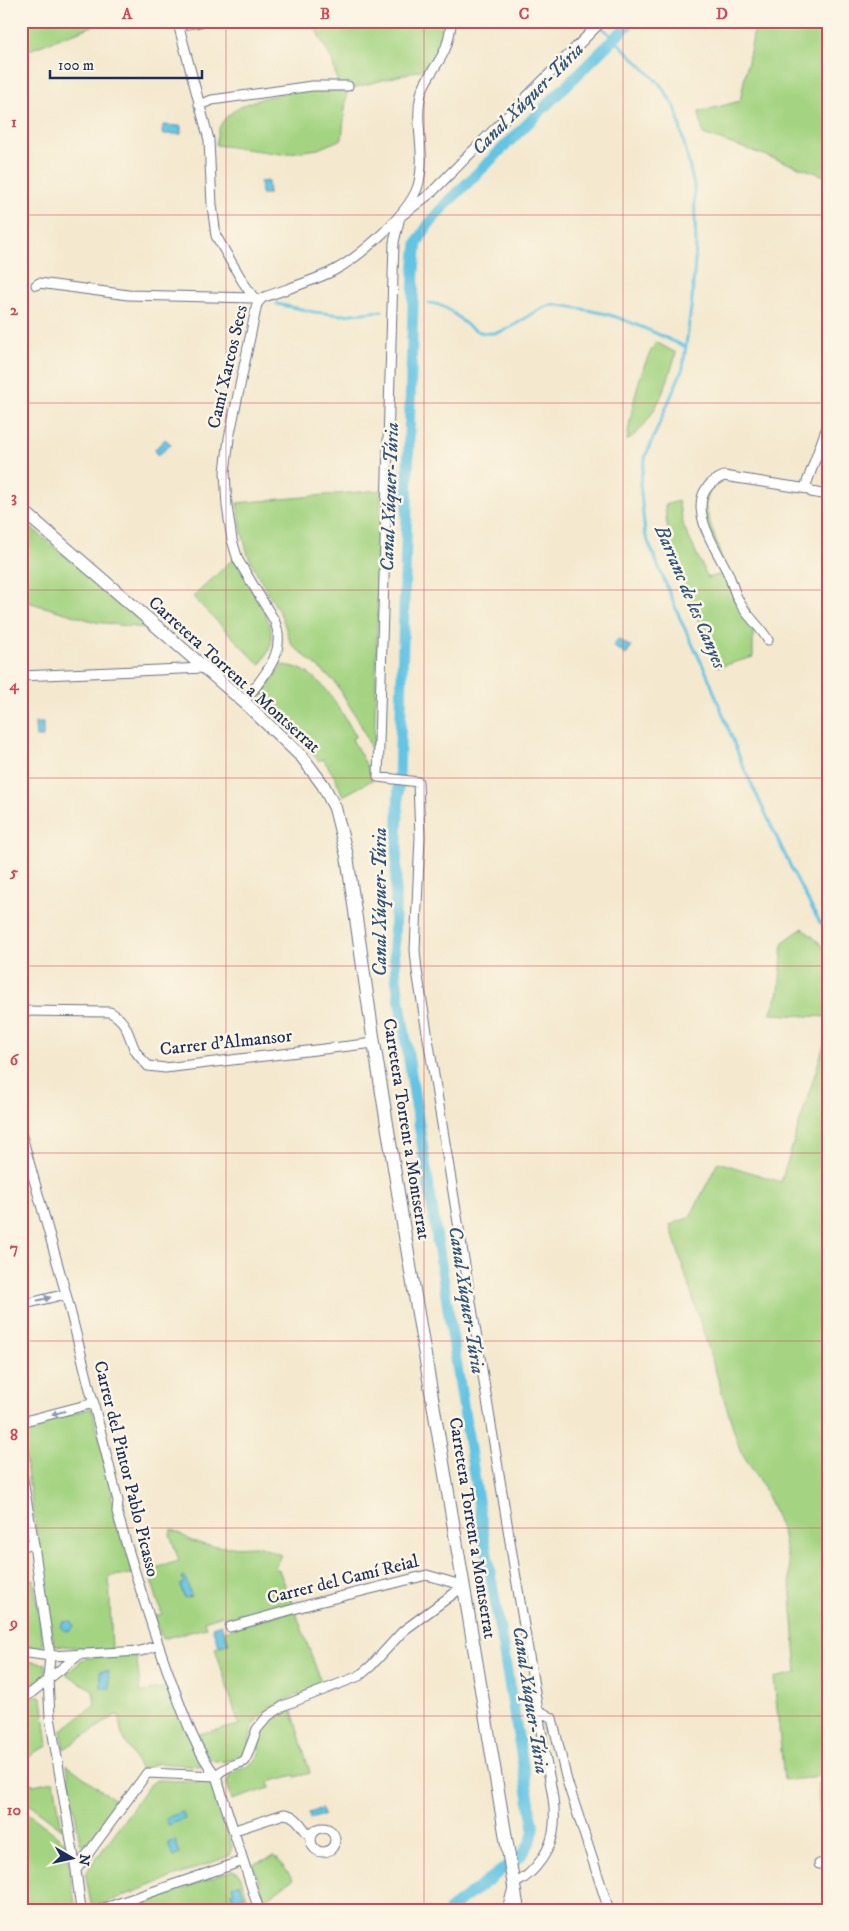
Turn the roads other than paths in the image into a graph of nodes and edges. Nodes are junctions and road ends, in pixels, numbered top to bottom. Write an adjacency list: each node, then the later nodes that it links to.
1 (206, 21): 4 (street)
2 (452, 21): 7 (street, Camí Xarcos Secs)
3 (602, 21): 7 (street)
4 (177, 24): 6 (street)
5 (348, 86): 6 (street)
6 (199, 105): 9 (street)
7 (400, 217): 9 (street, Camí Xarcos Secs); 36 (street)
8 (36, 285): 9 (street)
9 (257, 299): 17 (street, Camí Xarcos Secs)
10 (828, 424): 11 (street)
11 (808, 489): 12 (street); 14 (street)
12 (828, 495)
13 (21, 510): 15 (main road, Carretera Torrent a Montserrat)
14 (768, 640)
15 (204, 668): 16 (street); 17 (main road, Carretera Torrent a Montserrat)
16 (21, 676)
17 (244, 702): 19 (main road, Carretera Torrent a Montserrat)
18 (21, 1011): 19 (street, Carrer d'Almansor)
19 (374, 1043): 28 (main road, Carretera Torrent a Montserrat)
20 (21, 1133): 21 (street, Carrer del Pintor Pablo Picasso)
21 (66, 1294): 22 (street, one-way to 21); 23 (street, Carrer del Pintor Pablo Picasso)
22 (21, 1305)
23 (94, 1403): 24 (street, one-way to 24); 30 (street, Carrer del Pintor Pablo Picasso)
24 (21, 1422)
25 (21, 1468): 27 (street)
26 (21, 1545): 27 (street)
27 (34, 1546): 33 (street)
28 (464, 1586): 29 (street, Carrer del Camí Reial); 37 (street); 42 (main road, Carretera Torrent a Montserrat)
29 (230, 1627)
30 (158, 1645): 32 (street); 37 (street, Carrer del Pintor Pablo Picasso)
31 (21, 1652): 33 (street)
32 (80, 1654): 33 (street); 34 (street)
33 (50, 1656): 34 (street)
34 (48, 1679): 35 (street); 41 (street)
35 (21, 1701)
36 (538, 1710): 42 (street); 48 (street)
37 (216, 1776): 38 (street, Carrer del Pintor Pablo Picasso); 41 (street)
38 (235, 1830): 39 (street); 40 (street, Carrer del Pintor Pablo Picasso)
39 (311, 1837)
40 (243, 1861): 44 (street); 45 (street, Carrer del Pintor Pablo Picasso)
41 (76, 1870): 43 (street)
42 (513, 1882): 46 (street); 47 (main road)
43 (81, 1910)
44 (99, 1910)
45 (259, 1910)
46 (507, 1910)
47 (518, 1910)
48 (609, 1910)

